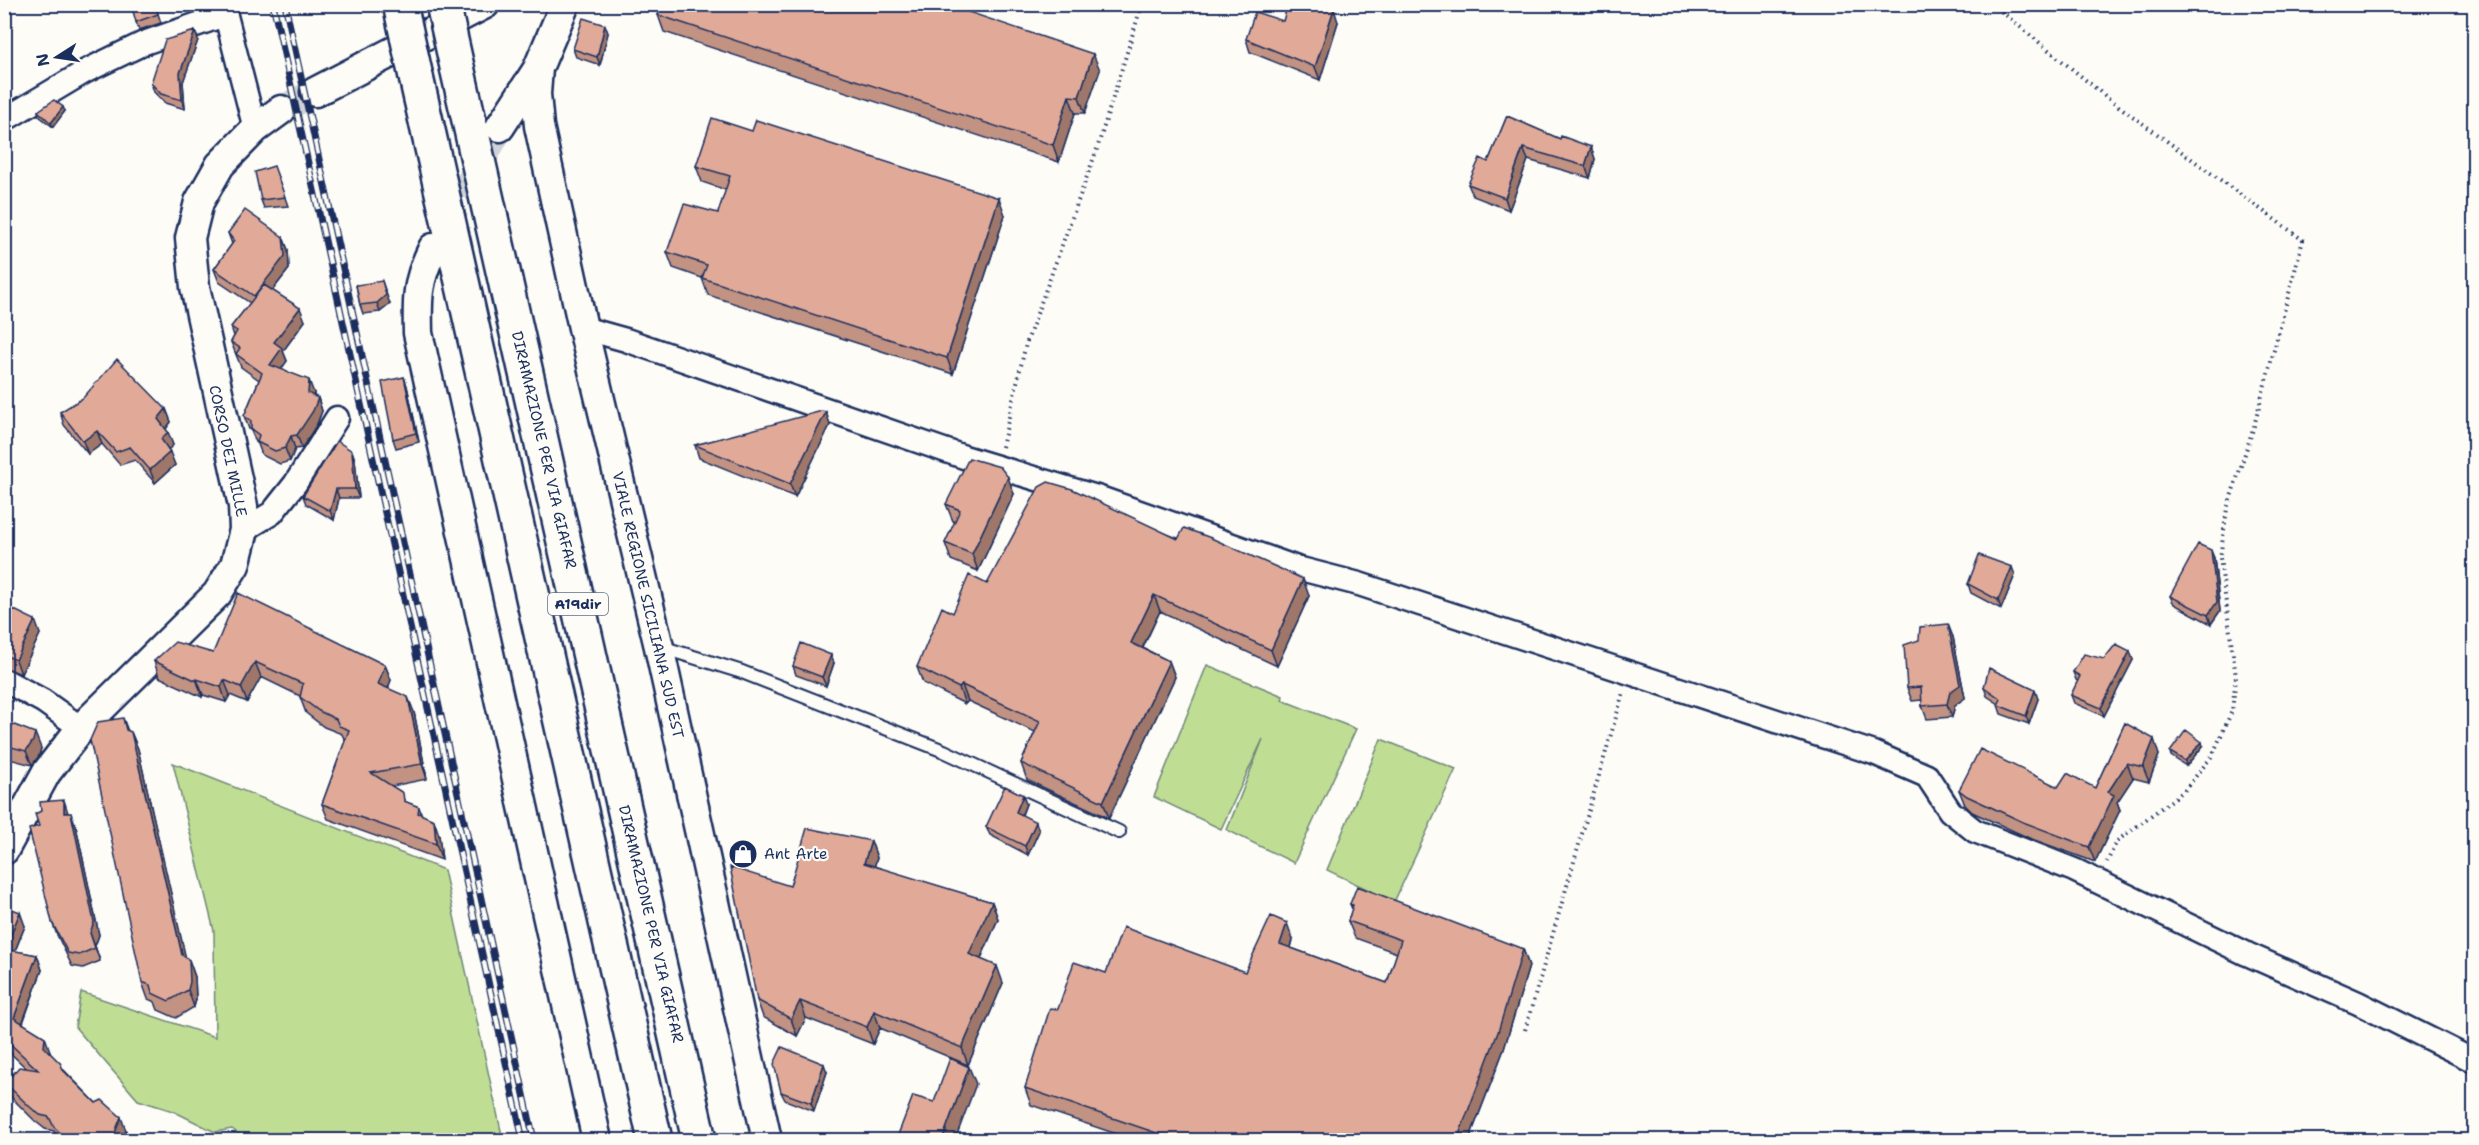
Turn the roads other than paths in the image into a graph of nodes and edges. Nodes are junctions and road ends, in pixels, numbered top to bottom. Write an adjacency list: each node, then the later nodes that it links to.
1 (400, 4): 23 (highway, A19dir, bridge)
2 (443, 4): 24 (highway, DIRAMAZIONE PER VIA GIAFAR / A19dir, bridge)
3 (485, 4): 7 (street)
4 (565, 4): 6 (street, VIALE REGIONE SICILIANA SUD EST)
5 (224, 10): 9 (street); 11 (street)
6 (538, 68): 10 (street, VIALE REGIONE SICILIANA SUD EST); 13 (street, VIALE REGIONE SICILIANA SUD EST)
7 (315, 92)
8 (281, 110): 11 (street, CORSO DEI MILLE)
9 (4, 120)
10 (500, 127)
11 (255, 129): 15 (street, CORSO DEI MILLE)
12 (433, 248): 22 (street)
13 (583, 328): 16 (street, VIALE REGIONE SICILIANA SUD EST); 21 (street)
14 (337, 418): 15 (street)
15 (244, 530): 18 (street, CORSO DEI MILLE)
16 (659, 647): 19 (lane); 25 (street, VIALE REGIONE SICILIANA SUD EST)
17 (4, 680): 18 (street)
18 (81, 728): 20 (street, CORSO DEI MILLE)
19 (1119, 832)
20 (4, 850)
21 (2475, 1061)
22 (597, 1140)
23 (655, 1140)
24 (699, 1140)
25 (767, 1140)

